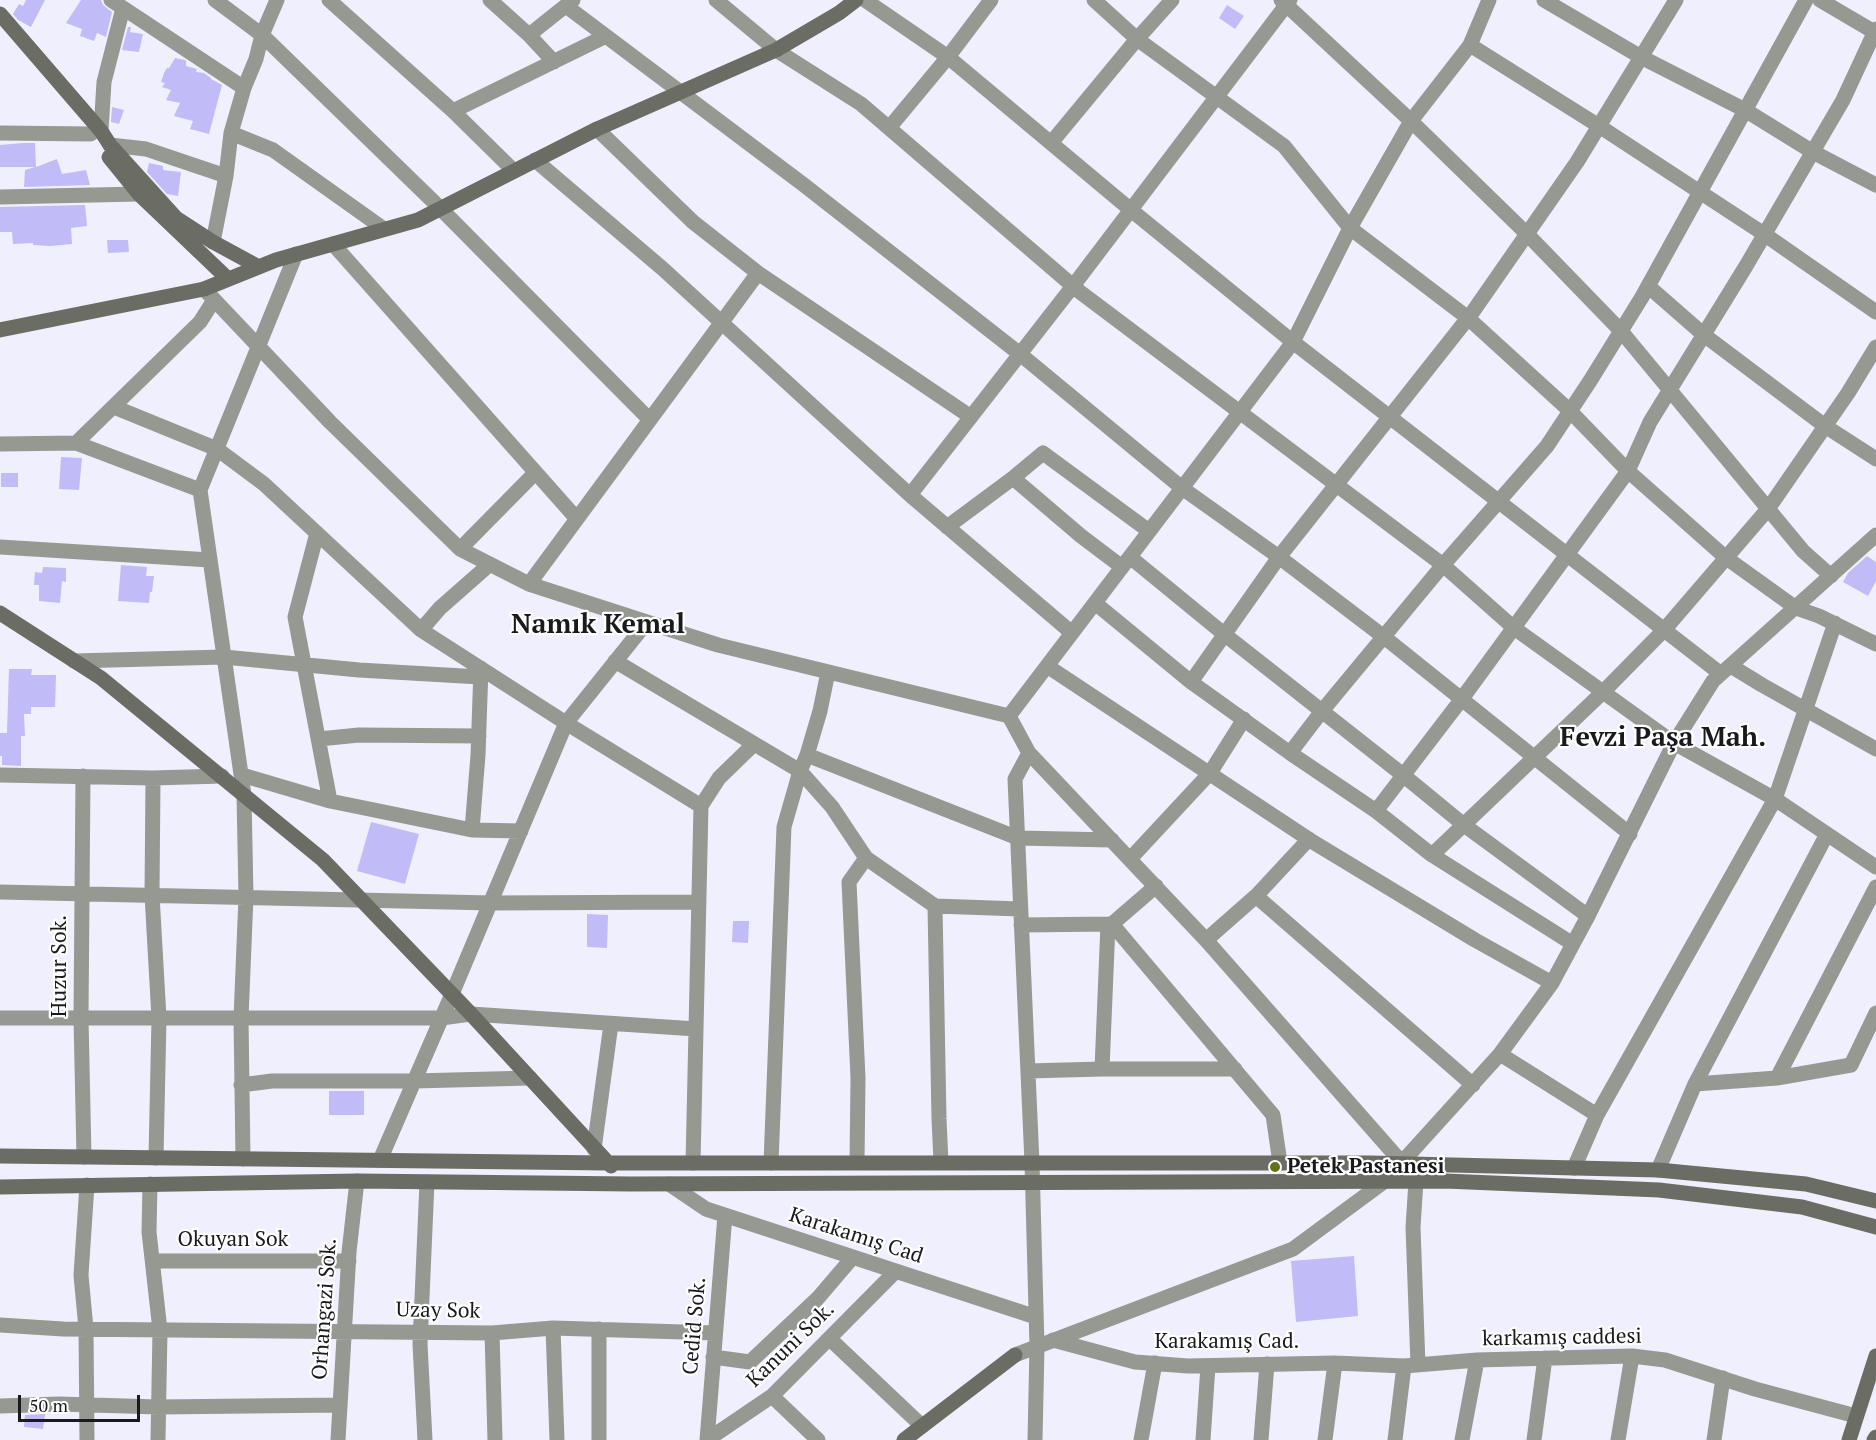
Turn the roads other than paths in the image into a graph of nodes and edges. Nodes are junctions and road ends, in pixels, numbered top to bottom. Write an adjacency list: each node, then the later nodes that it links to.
1 (215, 0): 22 (street)
2 (277, 0): 22 (street)
3 (329, 0): 35 (street)
4 (490, 0): 23 (street)
5 (716, 0): 27 (street)
6 (856, 0): 27 (main road)
7 (865, 0): 28 (street)
8 (991, 0): 28 (street)
9 (1094, 0): 25 (street)
10 (1172, 0): 25 (street)
11 (1489, 0): 26 (street)
12 (1544, 0): 29 (street)
13 (1677, 0): 29 (street)
14 (1806, 0): 34 (street)
15 (1820, 0): 21 (street)
16 (1286, 2): 33 (street); 36 (street)
17 (570, 3): 23 (street); 24 (street)
18 (117, 4): 31 (street); 40 (street)
19 (0, 14): 40 (main road)
20 (0, 29): 40 (main road)
21 (1875, 32): 45 (street)
22 (262, 35): 31 (street); 53 (street)
23 (529, 35): 30 (street)
24 (606, 36): 30 (street); 32 (street)
25 (1137, 39): 33 (street); 43 (street)
26 (1470, 45): 36 (street); 37 (street)
27 (776, 50): 32 (main road); 38 (street)
28 (948, 57): 38 (street); 43 (street)
29 (1641, 57): 34 (street); 37 (street)
30 (554, 62): 35 (street)
31 (244, 88): 42 (street)
32 (680, 92): 39 (main road); 77 (street)
33 (1216, 97): 54 (street); 55 (street)
34 (1745, 110): 45 (street); 50 (street)
35 (453, 111): 47 (street)
36 (1411, 121): 55 (street); 57 (street)
37 (1599, 126): 50 (street); 57 (street)
38 (889, 128): 65 (street)
39 (597, 129): 46 (main road); 63 (street)
40 (96, 132): 41 (street); 44 (main road); 51 (main road)
41 (0, 133)
42 (231, 133): 48 (street); 56 (street)
43 (1050, 143): 54 (street)
44 (111, 145): 48 (street); 59 (main road)
45 (1813, 152): 49 (street); 58 (street)
46 (535, 160): 47 (main road); 70 (street)
47 (514, 171): 53 (main road)
48 (226, 176): 59 (street)
49 (1876, 185)
50 (1700, 192): 58 (street); 66 (street)
51 (139, 194): 52 (street); 64 (main road)
52 (0, 197)
53 (440, 208): 56 (main road); 84 (street)
54 (1131, 210): 65 (street); 74 (street)
55 (1350, 228): 69 (street); 74 (street)
56 (384, 229): 60 (main road)
57 (1527, 234): 69 (street); 72 (street)
58 (1764, 234): 68 (street); 73 (street)
59 (213, 243): 62 (main road)
60 (333, 244): 61 (main road); 91 (street)
61 (296, 255): 62 (main road); 75 (street)
62 (260, 267): 64 (main road)
63 (758, 273): 70 (street); 82 (street)
64 (228, 279): 67 (main road)
65 (1073, 286): 77 (street); 81 (street)
66 (1648, 286): 72 (street); 73 (street)
67 (209, 295): 71 (main road); 75 (street); 79 (street)
68 (1876, 312)
69 (1468, 318): 80 (street); 83 (street)
70 (722, 324): 84 (street); 96 (street)
71 (0, 330)
72 (1621, 331): 78 (street); 80 (street)
73 (1704, 335): 78 (street); 85 (street)
74 (1293, 342): 81 (street); 83 (street)
75 (259, 347): 88 (street); 105 (street)
76 (1876, 347): 85 (street)
77 (1020, 354): 82 (street); 94 (street)
78 (1670, 389): 90 (street); 98 (street)
79 (114, 406): 86 (street); 88 (street)
80 (1570, 411): 90 (street); 97 (street)
81 (1239, 413): 93 (street); 94 (street)
82 (971, 417): 96 (street)
83 (1390, 417): 93 (street); 97 (street)
84 (650, 420): 99 (street)
85 (1825, 426): 89 (street); 98 (street)
86 (76, 443): 87 (street); 95 (street)
87 (0, 444)
88 (217, 449): 95 (street); 102 (street)
89 (1876, 459)
90 (1628, 471): 106 (street); 108 (street)
91 (535, 473): 99 (street); 105 (street)
92 (1013, 478): 100 (street); 101 (street); 110 (street)
93 (1337, 484): 107 (street); 112 (street)
94 (1182, 488): 101 (street); 107 (street)
95 (200, 490): 109 (street)
96 (910, 495): 100 (street)
97 (1499, 500): 106 (street); 112 (street)
98 (1768, 509): 108 (street); 113 (street)
99 (577, 519): 114 (street)
100 (947, 527): 123 (street)
101 (1149, 531): 110 (street)
102 (317, 533): 121 (street); 130 (street)
103 (1873, 542): 113 (street)
104 (0, 548): 109 (street)
105 (460, 549): 111 (street)
106 (1567, 556): 120 (street); 122 (street)
107 (1280, 557): 124 (street); 125 (street)
108 (1725, 557): 116 (street); 122 (street)
109 (210, 560): 127 (street)
110 (1126, 562): 115 (street); 124 (street)
111 (490, 564): 114 (street); 121 (street)
112 (1443, 565): 120 (street); 125 (street)
113 (1831, 576): 116 (street)
114 (529, 584): 118 (street)
115 (1095, 603): 123 (street); 135 (street)
116 (1796, 608): 119 (street); 132 (street)
117 (0, 613): 128 (main road)
118 (647, 622): 129 (street); 133 (street)
119 (1835, 623): 126 (street); 138 (street)
120 (1514, 628): 136 (street); 137 (street)
121 (421, 630): 134 (street)
122 (1664, 630): 132 (street); 136 (street)
123 (1072, 633): 131 (street)
124 (1224, 634): 135 (street); 139 (street)
125 (1384, 637): 137 (street); 139 (street)
126 (1876, 644)
127 (224, 657): 128 (street); 130 (street); 156 (street)
128 (74, 661): 158 (main road)
129 (615, 661): 142 (street); 146 (street)
130 (304, 664): 134 (street); 144 (street)
131 (1047, 666): 140 (street); 153 (street)
132 (1726, 670): 138 (street); 145 (street)
133 (828, 672): 140 (street); 150 (street)
134 (481, 673): 142 (street); 143 (street)
135 (1191, 682): 141 (street)
136 (1603, 692): 145 (street); 151 (street)
137 (1461, 700): 151 (street); 154 (street)
138 (1805, 710): 147 (street); 161 (street)
139 (1322, 711): 149 (street); 154 (street)
140 (1009, 716): 148 (street)
141 (1244, 719): 149 (street); 153 (street)
142 (566, 723): 163 (street); 167 (street)
143 (479, 736): 144 (street); 166 (street)
144 (319, 739): 162 (street)
145 (1674, 743): 161 (street); 168 (street)
146 (754, 744): 152 (street); 163 (street)
147 (1876, 749)
148 (1029, 753): 170 (street); 172 (street)
149 (1290, 753): 164 (street)
150 (807, 755): 152 (street); 170 (street)
151 (1533, 758): 165 (street); 168 (street)
152 (800, 771): 174 (street); 222 (street)
153 (1210, 773): 171 (street); 175 (street)
154 (1403, 774): 164 (street); 165 (street)
155 (0, 775): 157 (street)
156 (242, 775): 160 (street); 162 (street)
157 (83, 776): 159 (street); 180 (street, Huzur Sok.)
158 (222, 776): 159 (street); 160 (main road)
159 (153, 778): 181 (street)
160 (244, 795): 183 (street); 184 (main road)
161 (1775, 799): 169 (street); 215 (street)
162 (330, 801): 166 (street)
163 (701, 806): 185 (street)
164 (1376, 811): 173 (street)
165 (1464, 825): 173 (street); 189 (street)
166 (472, 830): 167 (street)
167 (521, 831): 186 (street)
168 (1630, 834): 189 (street)
169 (1827, 834): 176 (street); 212 (street)
170 (1018, 838): 172 (street); 188 (street)
171 (1309, 839): 182 (street); 194 (street)
172 (1112, 840): 175 (street)
173 (1432, 855): 193 (street)
174 (866, 858): 187 (street); 223 (street)
175 (1130, 859): 177 (street)
176 (1876, 867)
177 (1156, 886): 190 (street); 192 (street)
178 (1876, 887): 210 (street)
179 (0, 892): 180 (street)
180 (81, 893): 181 (street); 199 (street, Huzur Sok.)
181 (152, 895): 183 (street); 200 (street)
182 (1256, 896): 192 (street); 214 (street)
183 (246, 897): 184 (street); 201 (street)
184 (360, 899): 186 (street); 195 (main road)
185 (699, 902): 186 (street); 204 (street)
186 (491, 903): 195 (street)
187 (935, 906): 188 (street); 224 (street)
188 (1020, 909): 191 (street)
189 (1588, 916): 193 (street)
190 (1110, 924): 191 (street); 206 (street); 207 (street)
191 (1021, 925): 208 (street)
192 (1206, 940): 229 (street)
193 (1573, 944): 194 (street)
194 (1552, 983): 205 (street)
195 (452, 994): 197 (main road); 202 (street)
196 (1876, 1013): 210 (street)
197 (471, 1014): 202 (street); 203 (street); 209 (main road)
198 (0, 1018): 199 (street)
199 (81, 1018): 200 (street); 218 (street, Huzur Sok.)
200 (159, 1018): 201 (street); 219 (street)
201 (241, 1018): 202 (street); 213 (street)
202 (441, 1018): 211 (street)
203 (611, 1024): 204 (street); 216 (street)
204 (696, 1029): 227 (street)
205 (1500, 1054): 214 (street); 215 (street)
206 (1102, 1069): 207 (street); 208 (street)
207 (1235, 1069): 228 (street)
208 (1028, 1071): 225 (street)
209 (530, 1078): 211 (street); 216 (main road)
210 (1777, 1078): 212 (street)
211 (414, 1081): 213 (street); 221 (street)
212 (1695, 1084): 231 (street)
213 (242, 1085): 220 (street)
214 (1473, 1085): 229 (street)
215 (1597, 1115): 230 (street)
216 (594, 1149): 226 (main road)
217 (0, 1156): 218 (main road)
218 (84, 1157): 219 (main road)
219 (156, 1158): 220 (main road)
220 (243, 1159): 221 (main road)
221 (380, 1160): 226 (main road)
222 (771, 1162): 223 (main road); 227 (main road)
223 (857, 1162): 224 (main road)
224 (941, 1162): 225 (main road)
225 (1032, 1162): 228 (main road); 236 (street)
226 (607, 1163): 227 (main road); 238 (main road)
227 (693, 1163)
228 (1280, 1163): 229 (main road)
229 (1403, 1164): 230 (main road); 233 (street)
230 (1574, 1168): 231 (main road)
231 (1659, 1170): 242 (main road)
232 (357, 1181): 235 (main road); 237 (main road); 247 (street, Orhangazi Sok.)
233 (1385, 1181): 234 (main road); 236 (main road); 260 (street)
234 (1416, 1181): 244 (main road); 271 (street)
235 (427, 1182): 238 (main road); 256 (street)
236 (1032, 1182): 239 (main road); 249 (street)
237 (150, 1184): 240 (main road); 246 (street)
238 (631, 1184): 239 (main road)
239 (669, 1184): 243 (street, Karakamış Cad)
240 (87, 1185): 241 (main road); 252 (street)
241 (0, 1187)
242 (1876, 1201)
243 (725, 1215): 245 (street, Karakamış Cad); 258 (street, Cedid Sok.)
244 (1876, 1227)
245 (853, 1257): 248 (street, Karakamış Cad); 265 (street)
246 (153, 1261): 247 (street, Okuyan Sok); 254 (street)
247 (349, 1262): 255 (street, Orhangazi Sok.)
248 (896, 1271): 249 (street, Karakamış Cad); 259 (street, Kanuni Sok.)
249 (1036, 1317): 261 (street)
250 (0, 1325): 252 (street, Uzay Sok)
251 (553, 1328): 253 (street, Uzay Sok); 257 (street, Uzay Sok); 286 (street)
252 (86, 1329): 254 (street, Uzay Sok); 275 (street)
253 (599, 1329): 258 (street, Uzay Sok); 287 (street)
254 (159, 1330): 255 (street, Uzay Sok); 278 (street)
255 (344, 1331): 256 (street, Uzay Sok); 276 (street, Orhangazi Sok.)
256 (421, 1332): 257 (street, Uzay Sok); 284 (street)
257 (492, 1333): 285 (street)
258 (715, 1333): 265 (street, Cedid Sok.)
259 (830, 1339): 274 (street, Kanuni Sok.); 280 (street)
260 (1053, 1341): 261 (street); 268 (street, Karakamış Cad.)
261 (1037, 1346): 262 (street); 291 (street)
262 (1015, 1355): 280 (main road)
263 (1632, 1356): 266 (street, karkamış caddesi); 273 (street, karkamış caddesi); 299 (street)
264 (1876, 1356): 279 (main road)
265 (713, 1357): 288 (street, Cedid Sok.)
266 (1545, 1358): 267 (street, karkamış caddesi); 298 (street)
267 (1477, 1360): 271 (street, karkamış caddesi); 297 (street)
268 (1155, 1363): 272 (street, Karakamış Cad.); 292 (street)
269 (1335, 1363): 270 (street, Karakamış Cad.); 271 (street, Karakamış Cad.); 295 (street)
270 (1267, 1364): 272 (street, Karakamış Cad.); 294 (street)
271 (1411, 1365): 296 (street)
272 (1208, 1366): 293 (street)
273 (1723, 1378): 279 (street, karkamış caddesi); 300 (street)
274 (772, 1396): 288 (street, Kanuni Sok.); 289 (street)
275 (88, 1405): 277 (street); 278 (street); 281 (street)
276 (340, 1405): 278 (street); 283 (street, Orhangazi Sok.)
277 (0, 1406)
278 (158, 1407): 282 (street)
279 (1856, 1416): 301 (main road)
280 (922, 1426): 290 (main road)
281 (87, 1440)
282 (158, 1440)
283 (338, 1440)
284 (425, 1440)
285 (495, 1440)
286 (557, 1440)
287 (599, 1440)
288 (707, 1440)
289 (818, 1440)
290 (904, 1440)
291 (1035, 1440)
292 (1141, 1440)
293 (1203, 1440)
294 (1261, 1440)
295 (1325, 1440)
296 (1395, 1440)
297 (1462, 1440)
298 (1534, 1440)
299 (1618, 1440)
300 (1714, 1440)
301 (1849, 1440)

